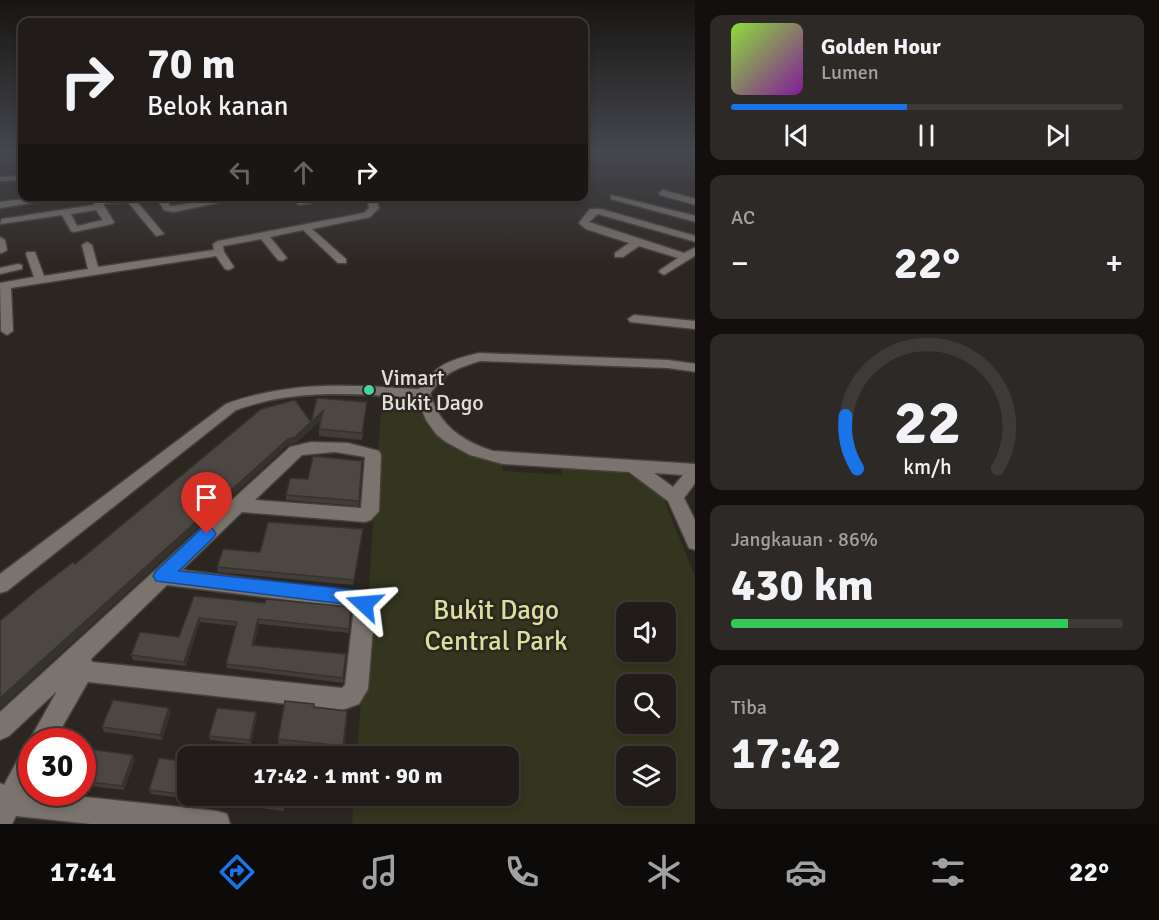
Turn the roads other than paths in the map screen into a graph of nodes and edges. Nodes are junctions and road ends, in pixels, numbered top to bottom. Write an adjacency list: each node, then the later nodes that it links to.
1 (663, 193): 12 (street)
2 (614, 197): 15 (street)
3 (36, 201): 13 (street)
4 (132, 201): 18 (street)
5 (163, 201): 6 (street)
6 (216, 201)
7 (305, 201): 11 (street)
8 (361, 201): 17 (street)
9 (372, 201): 17 (street)
10 (97, 202): 14 (street); 14 (street)
11 (298, 202)
12 (695, 202)
13 (1, 206): 16 (street)
14 (65, 212): 16 (street)
15 (695, 219)
16 (2, 222): 19 (street)
17 (306, 224): 20 (street); 29 (street)
18 (139, 228)
19 (0, 234)
20 (263, 235): 24 (street); 28 (street)
21 (695, 239): 22 (street)
22 (637, 242): 25 (street); 27 (street)
23 (87, 245): 33 (street)
24 (219, 252): 31 (street); 33 (street)
25 (691, 254): 34 (street)
26 (31, 255): 35 (street)
27 (619, 255)
28 (282, 258)
29 (342, 261)
30 (18, 267): 32 (street)
31 (229, 267)
32 (0, 271)
33 (94, 271): 35 (street)
34 (664, 272)
35 (40, 279): 36 (street)
36 (3, 286): 41 (street)
37 (695, 311): 39 (street)
38 (634, 320): 39 (street)
39 (682, 322): 40 (street)
40 (695, 325)
41 (6, 331)
42 (695, 368): 43 (street)
43 (423, 394): 44 (street); 51 (street)
44 (634, 467): 45 (street); 47 (street)
45 (695, 470)
46 (695, 471): 47 (street)
47 (675, 497): 49 (street)
48 (237, 505): 48 (street); 50 (street)
49 (695, 541)
50 (162, 576): 52 (street); 52 (street)
51 (0, 585)
52 (82, 663): 53 (street); 54 (street)
53 (0, 728)
54 (48, 728)
55 (18, 782): 56 (street)
56 (3, 806): 57 (street)
57 (217, 824)

